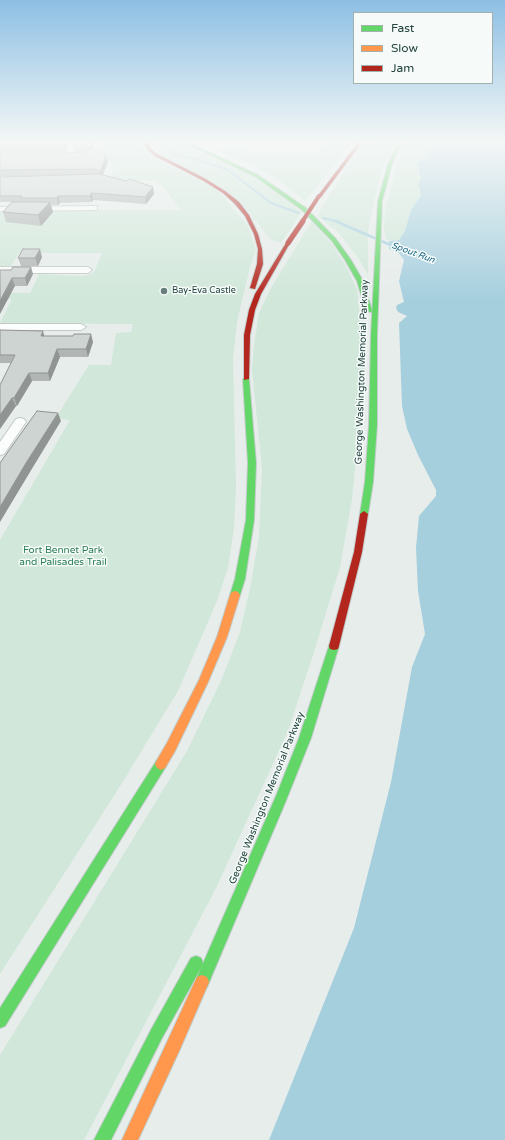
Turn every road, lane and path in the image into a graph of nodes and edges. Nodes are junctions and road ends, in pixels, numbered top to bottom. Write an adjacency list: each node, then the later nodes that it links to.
1 (225, 193): 12 (highway)
2 (283, 193): 11 (highway)
3 (321, 193): 12 (highway, bridge)
4 (382, 193): 11 (highway, George Washington Memorial Parkway)
5 (94, 208): 6 (street)
6 (0, 209)
7 (0, 270): 8 (street)
8 (88, 270)
9 (0, 327): 10 (street)
10 (82, 327)
11 (374, 335): 15 (highway, George Washington Memorial Parkway)
12 (247, 336): 18 (highway)
13 (20, 422): 14 (street)
14 (0, 451)
15 (249, 871): 16 (highway); 20 (highway, George Washington Memorial Parkway)
16 (211, 938)
17 (203, 952): 19 (highway)
18 (0, 1021)
19 (102, 1140)
20 (130, 1140)

